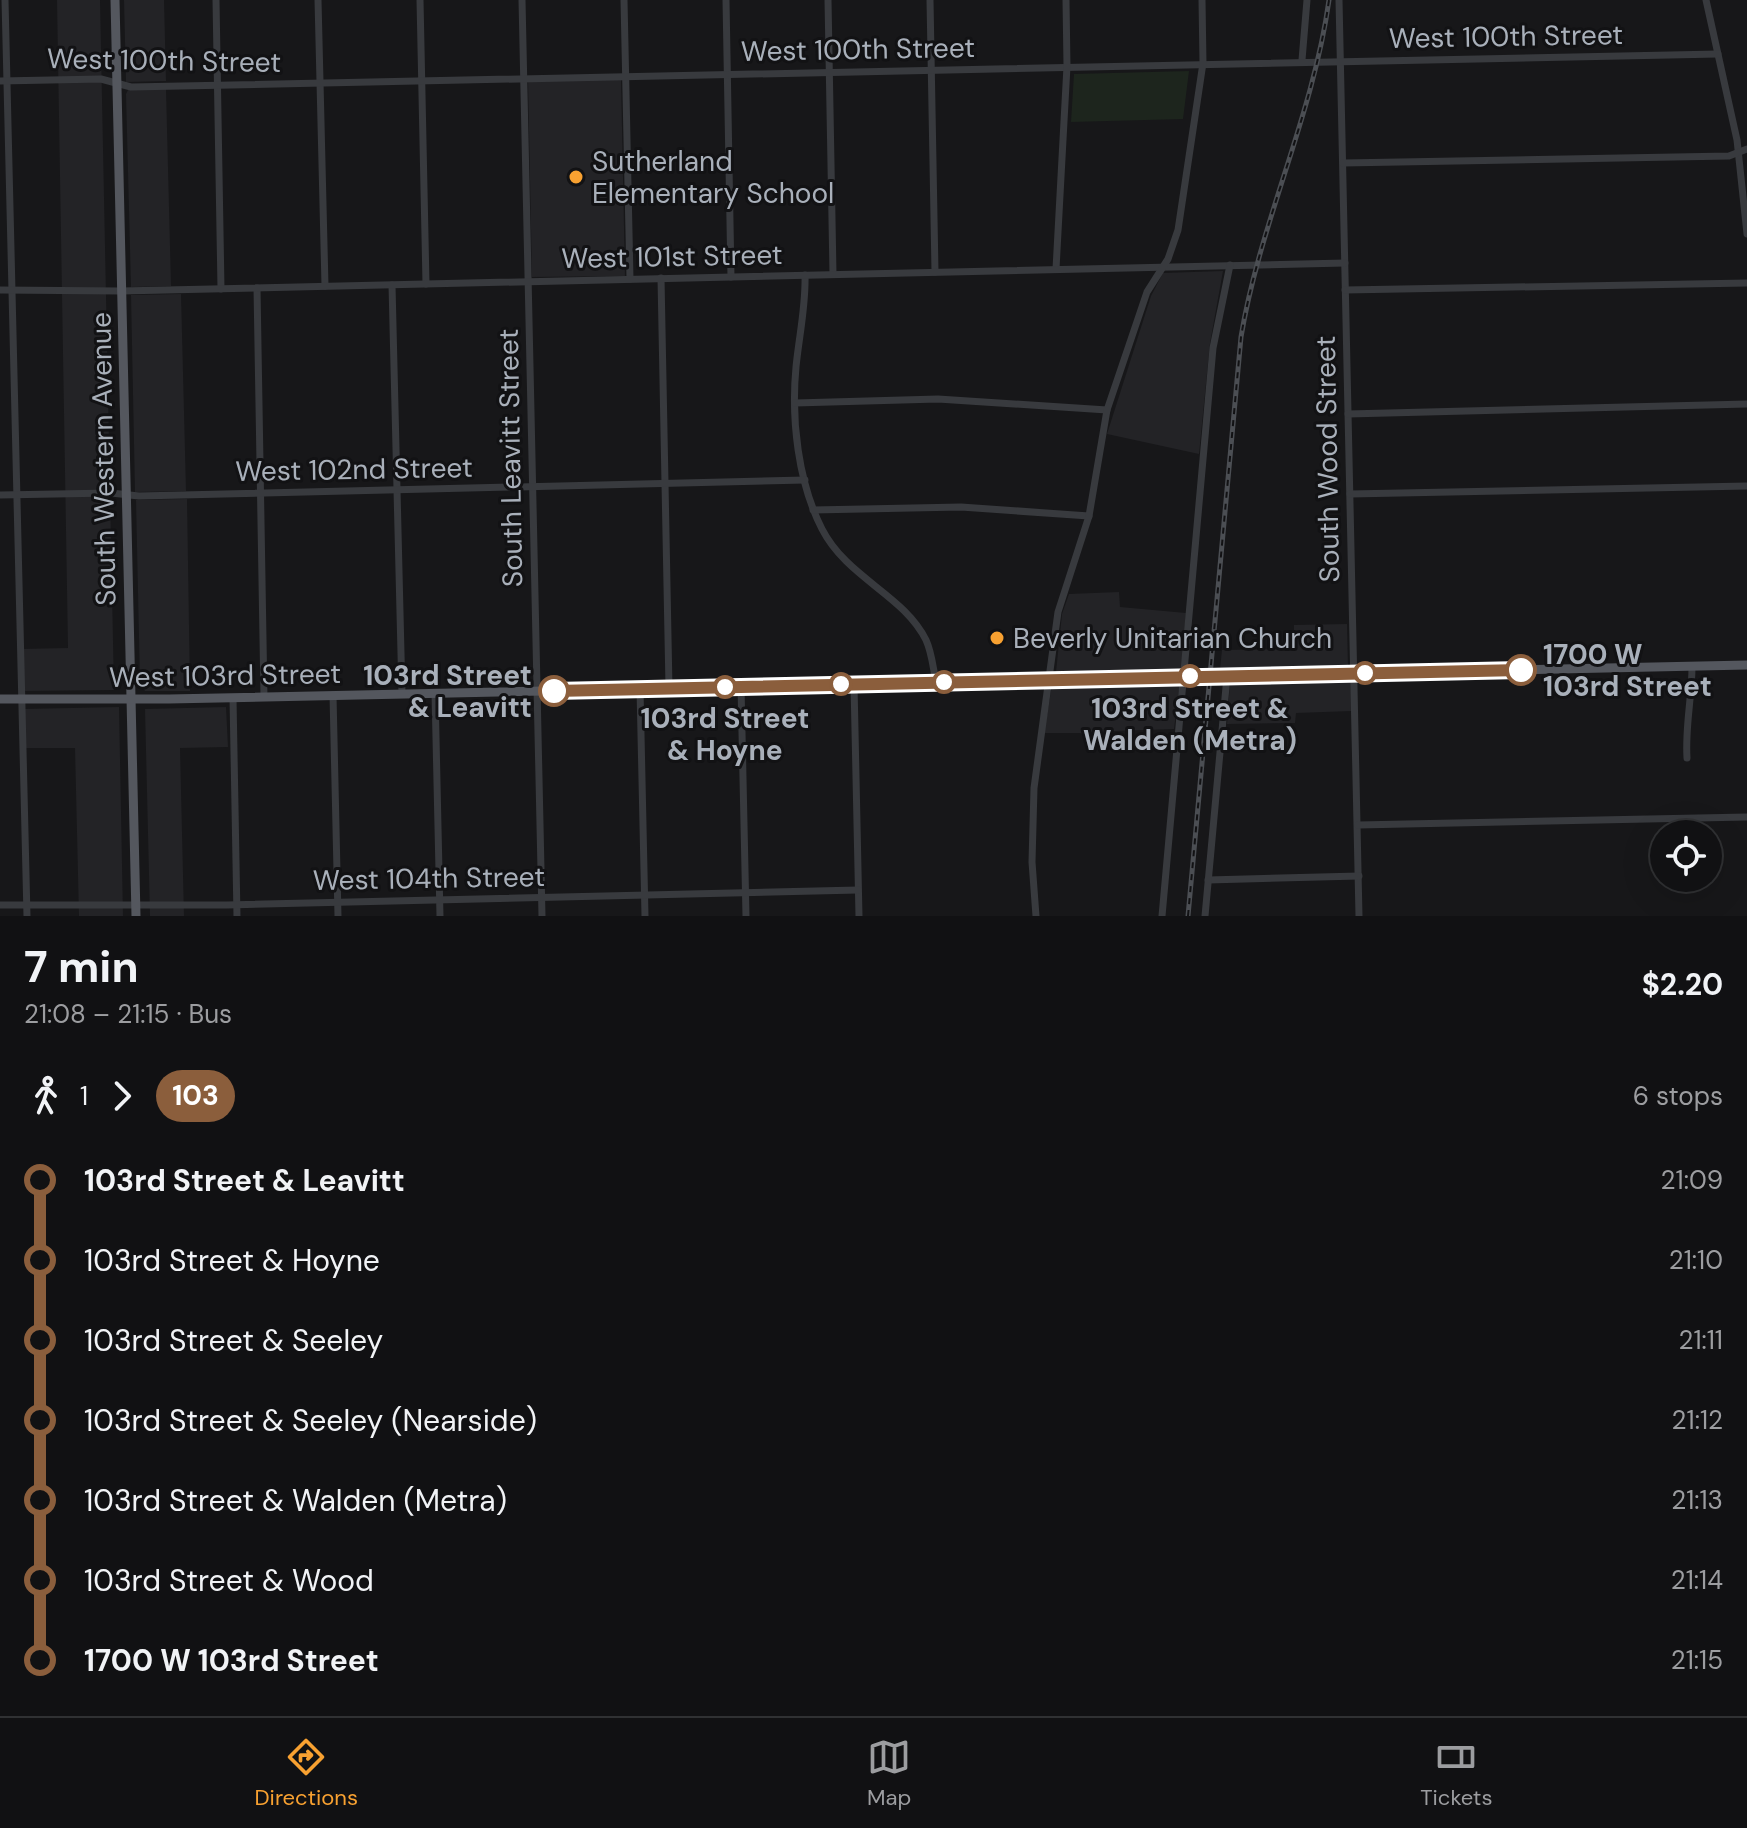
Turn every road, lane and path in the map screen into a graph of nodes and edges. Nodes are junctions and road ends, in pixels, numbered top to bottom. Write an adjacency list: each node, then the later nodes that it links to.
1 (5, 0): 27 (street)
2 (115, 0): 28 (main road, South Western Avenue)
3 (216, 0): 30 (street)
4 (318, 0): 29 (street)
5 (420, 0): 26 (street)
6 (522, 0): 25 (street, South Leavitt Street)
7 (624, 0): 24 (street)
8 (726, 0): 23 (street)
9 (828, 0): 22 (street)
10 (930, 0): 21 (street)
11 (1066, 0): 20 (street)
12 (1202, 0): 19 (street)
13 (1307, 0): 17 (street)
14 (1339, 0): 18 (street, South Wood Street)
15 (1706, 0): 16 (street)
16 (1718, 54): 18 (street, West 100th Street); 31 (street)
17 (1302, 60): 18 (street, West 100th Street); 19 (street, West 100th Street)
18 (1340, 61): 32 (street, South Wood Street)
19 (1203, 63): 20 (street, West 100th Street); 36 (street)
20 (1067, 66): 21 (street, West 100th Street); 37 (street)
21 (931, 69): 22 (street, West 100th Street); 38 (street)
22 (829, 71): 23 (street, West 100th Street); 39 (street)
23 (727, 74): 24 (street, West 100th Street); 41 (street)
24 (625, 76): 25 (street, West 100th Street); 43 (street)
25 (523, 78): 26 (street, West 100th Street); 44 (street, South Leavitt Street)
26 (422, 80): 29 (street, West 100th Street); 46 (street)
27 (4, 81): 28 (street, West 100th Street); 52 (street)
28 (117, 83): 30 (street, West 100th Street); 54 (main road, South Western Avenue)
29 (320, 83): 30 (street, West 100th Street); 48 (street)
30 (217, 85): 50 (street)
31 (1743, 150): 32 (street); 33 (street)
32 (1343, 163): 34 (street, South Wood Street)
33 (1747, 234)
34 (1345, 263): 35 (street, West 101st Street); 53 (street, South Wood Street)
35 (1230, 265): 36 (street, West 101st Street); 74 (street)
36 (1162, 267): 37 (street, West 101st Street); 57 (street)
37 (1056, 269): 38 (street, West 101st Street)
38 (935, 272): 39 (street, West 101st Street)
39 (833, 274): 40 (street, West 101st Street)
40 (805, 275): 41 (street, West 101st Street); 55 (street)
41 (731, 277): 42 (street, West 101st Street)
42 (661, 278): 43 (street, West 101st Street); 60 (street)
43 (630, 279): 44 (street, West 101st Street)
44 (528, 281): 46 (street, West 101st Street); 62 (street, South Leavitt Street)
45 (1747, 283): 53 (street)
46 (426, 284): 47 (street, West 101st Street)
47 (392, 285): 48 (street, West 101st Street); 63 (street)
48 (325, 286): 49 (street, West 101st Street)
49 (257, 288): 50 (street, West 101st Street); 64 (street)
50 (221, 289): 54 (street, West 101st Street)
51 (0, 290): 52 (street, West 101st Street)
52 (12, 290): 54 (street, West 101st Street); 65 (street)
53 (1345, 290): 58 (street, South Wood Street)
54 (121, 291): 68 (main road, South Western Avenue)
55 (795, 403): 57 (street); 59 (street)
56 (1747, 404): 58 (street)
57 (1107, 410): 70 (street)
58 (1348, 414): 66 (street, South Wood Street)
59 (805, 480): 60 (street, West 102nd Street); 69 (street)
60 (665, 484): 62 (street, West 102nd Street); 80 (street)
61 (1747, 486): 66 (street)
62 (532, 487): 63 (street, West 102nd Street); 82 (street, South Leavitt Street)
63 (397, 490): 64 (street, West 102nd Street); 84 (street)
64 (261, 493): 68 (street, West 102nd Street); 86 (street)
65 (17, 494): 67 (street, West 102nd Street); 68 (street, West 102nd Street); 89 (street)
66 (1350, 494): 73 (street, South Wood Street)
67 (0, 495)
68 (126, 495): 90 (main road, South Western Avenue)
69 (813, 510): 70 (street); 77 (street)
70 (1089, 516): 76 (street)
71 (1747, 665): 72 (main road, West 103rd Street)
72 (1692, 666): 73 (main road, West 103rd Street); 91 (street)
73 (1355, 673): 75 (main road, West 103rd Street); 93 (street, South Wood Street)
74 (1185, 676): 75 (main road, West 103rd Street); 76 (main road, West 103rd Street); 116 (street)
75 (1227, 676): 95 (street)
76 (1052, 679): 77 (main road, West 103rd Street); 115 (street)
77 (936, 682): 78 (main road, West 103rd Street)
78 (854, 684): 79 (main road, West 103rd Street); 96 (street)
79 (741, 686): 80 (main road, West 103rd Street); 97 (street)
80 (669, 688): 81 (main road, West 103rd Street)
81 (640, 689): 82 (main road, West 103rd Street); 98 (street)
82 (537, 691): 83 (main road, West 103rd Street); 99 (street, South Leavitt Street)
83 (435, 693): 84 (main road, West 103rd Street); 100 (street)
84 (402, 694): 85 (main road, West 103rd Street)
85 (333, 695): 86 (main road, West 103rd Street); 101 (street)
86 (264, 697): 87 (main road, West 103rd Street)
87 (233, 698): 90 (main road, West 103rd Street); 105 (street)
88 (0, 699): 89 (main road, West 103rd Street)
89 (22, 699): 90 (main road, West 103rd Street); 103 (street)
90 (131, 700): 104 (main road, South Western Avenue)
91 (1687, 758)
92 (1747, 817): 93 (street)
93 (1358, 825): 94 (street, South Wood Street)
94 (1359, 876): 95 (street); 118 (street, South Wood Street)
95 (1208, 880): 117 (street)
96 (858, 890): 97 (street, West 104th Street); 114 (street)
97 (745, 893): 98 (street, West 104th Street); 113 (street)
98 (645, 895): 99 (street, West 104th Street); 112 (street)
99 (542, 897): 100 (street, West 104th Street); 111 (street, South Leavitt Street)
100 (440, 899): 101 (street, West 104th Street); 110 (street)
101 (338, 902): 105 (street, West 104th Street); 109 (street)
102 (0, 905): 103 (street, West 104th Street)
103 (27, 905): 104 (street, West 104th Street); 106 (street)
104 (136, 905): 105 (street, West 104th Street); 107 (main road, South Western Avenue)
105 (237, 905): 108 (street)
106 (27, 916)
107 (136, 916)
108 (237, 916)
109 (338, 916)
110 (440, 916)
111 (542, 916)
112 (645, 916)
113 (746, 916)
114 (859, 916)
115 (1036, 916)
116 (1162, 916)
117 (1205, 916)
118 (1359, 916)

